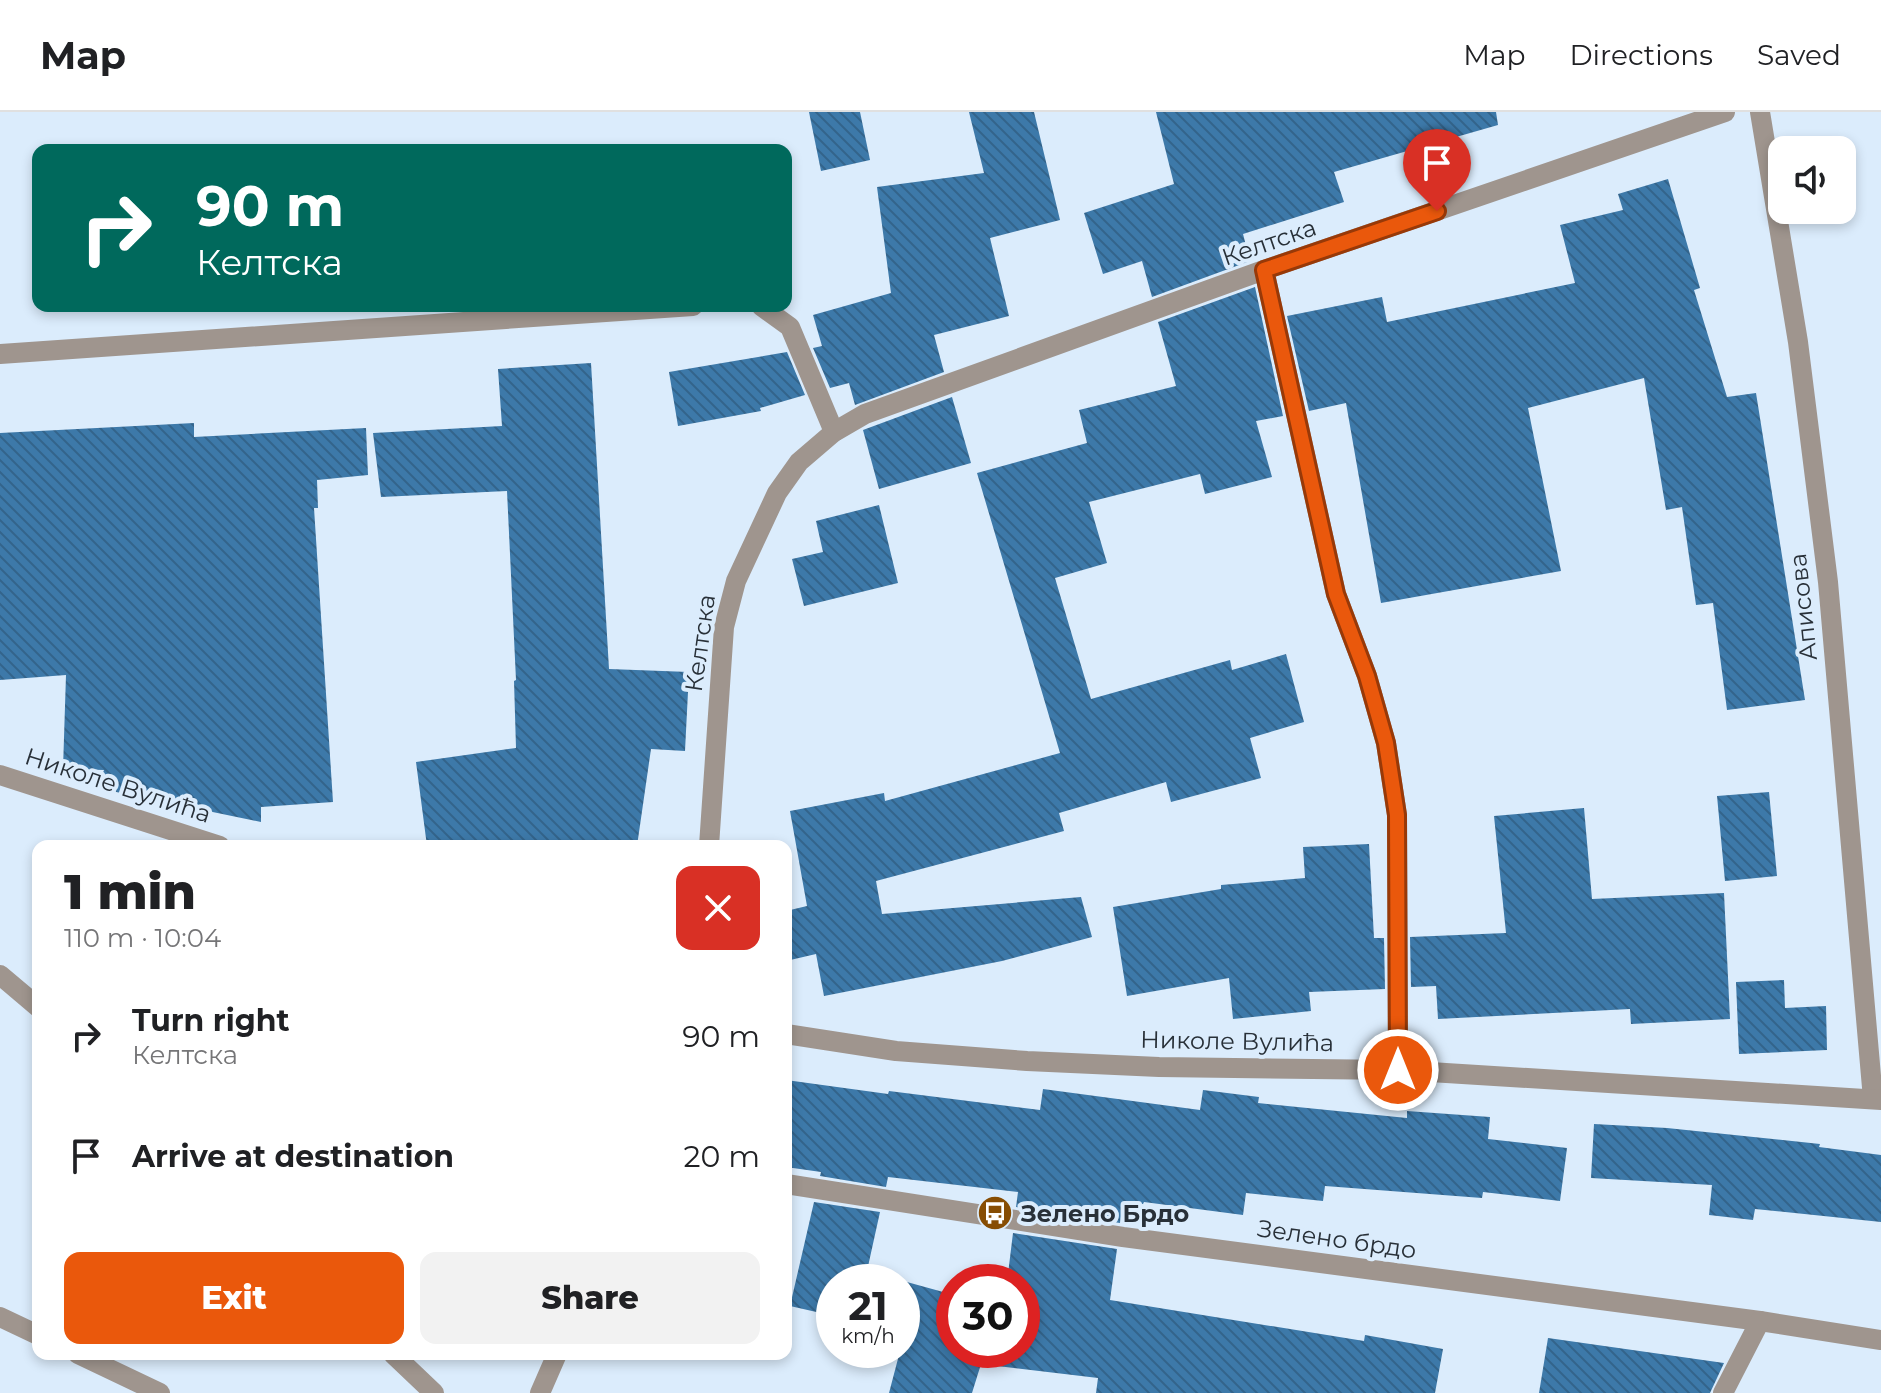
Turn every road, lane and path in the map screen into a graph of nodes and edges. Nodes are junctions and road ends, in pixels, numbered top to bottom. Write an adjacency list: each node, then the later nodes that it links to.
1 (1725, 112): 3 (street, Келтска)
2 (1760, 112): 15 (street, Аписова)
3 (1264, 270): 7 (street, Келтска); 14 (street)
4 (606, 312): 6 (street)
5 (769, 312): 7 (street)
6 (0, 354)
7 (834, 432): 10 (street, Келтска)
8 (0, 775): 9 (street, Николе Вулића)
9 (201, 840)
10 (709, 840)
11 (0, 975): 12 (street)
12 (32, 1002)
13 (792, 1035): 14 (street, Николе Вулића)
14 (1398, 1070): 15 (street, Николе Вулића)
15 (1877, 1100)
16 (792, 1185): 18 (street, Зелено брдо)
17 (0, 1317): 19 (street)
18 (1760, 1321): 20 (street, Зелено брдо); 27 (street)
19 (32, 1332)
20 (1881, 1340)
21 (91, 1360): 24 (street)
22 (399, 1360): 25 (street)
23 (554, 1360): 26 (street)
24 (160, 1393)
25 (434, 1393)
26 (540, 1393)
27 (1723, 1393)

